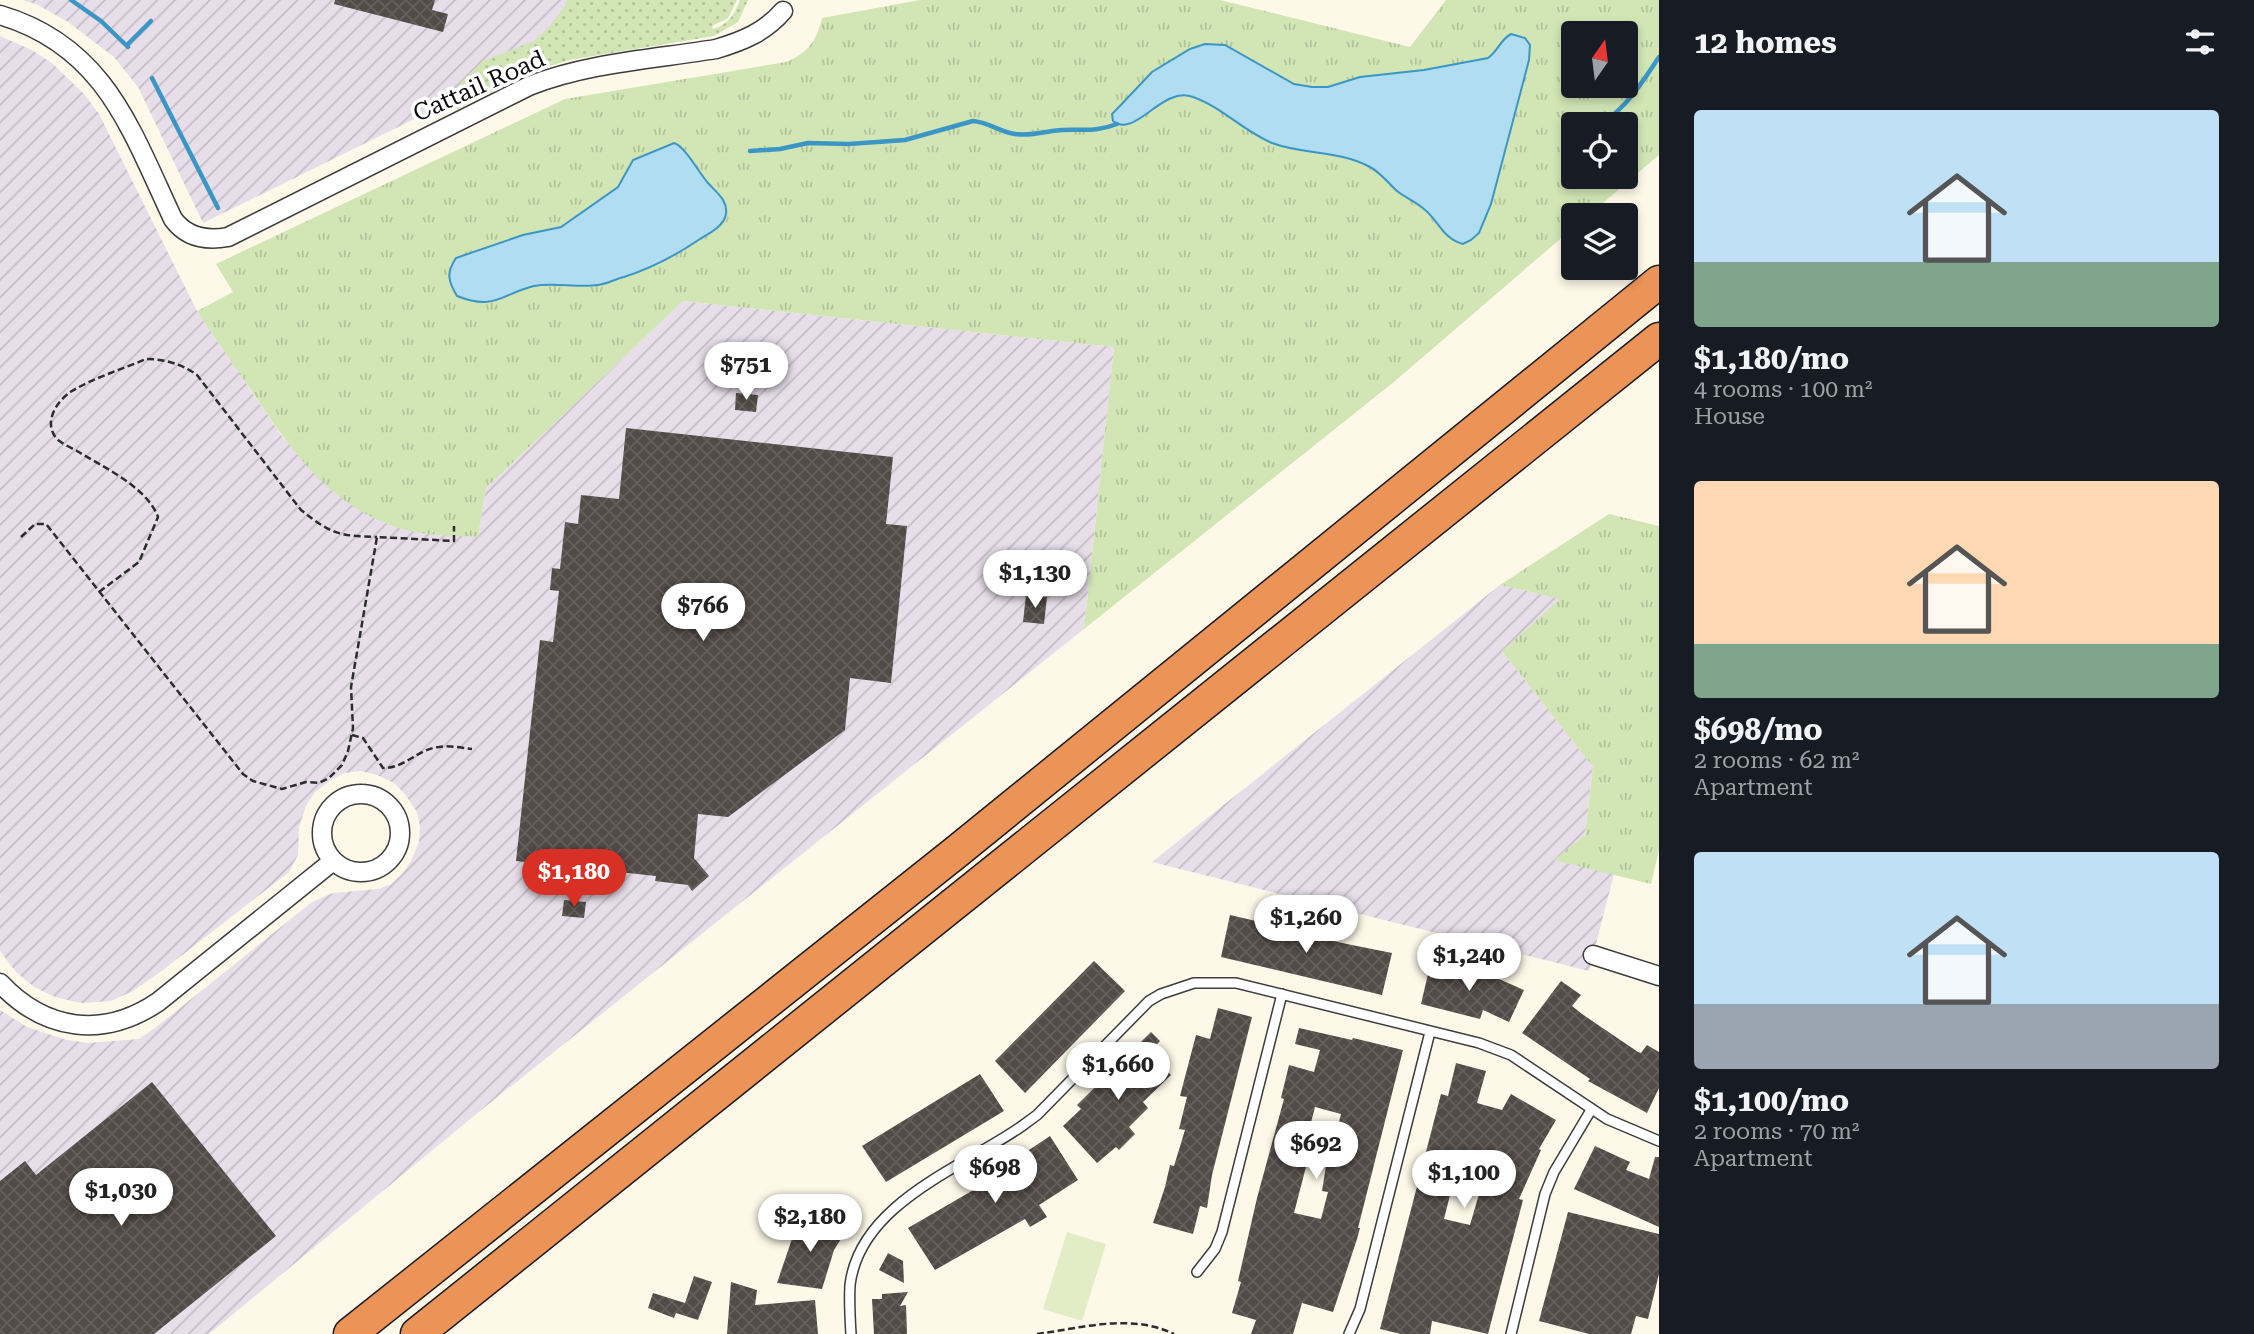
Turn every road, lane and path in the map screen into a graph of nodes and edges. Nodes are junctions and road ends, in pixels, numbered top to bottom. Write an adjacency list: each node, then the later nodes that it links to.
1 (783, 11): 2 (street, Cattail Road)
2 (0, 15)
3 (1659, 282): 20 (highway)
4 (1659, 339): 21 (highway)
5 (454, 526): 7 (path)
6 (21, 537): 8 (path)
7 (377, 537): 8 (path); 9 (path)
8 (99, 592): 9 (path)
9 (352, 735): 10 (path)
10 (472, 749)
11 (333, 861): 11 (street); 14 (street)
12 (1593, 955): 13 (street)
13 (1659, 976)
14 (0, 983)
15 (1282, 994): 16 (lane); 19 (lane); 22 (lane)
16 (1430, 1032): 17 (lane); 25 (lane)
17 (1591, 1110): 18 (lane); 26 (lane)
18 (1659, 1141)
19 (1197, 1272)
20 (350, 1334)
21 (417, 1334)
22 (851, 1334)
23 (1037, 1334): 24 (path)
24 (1174, 1334)
25 (1349, 1334)
26 (1511, 1334)

